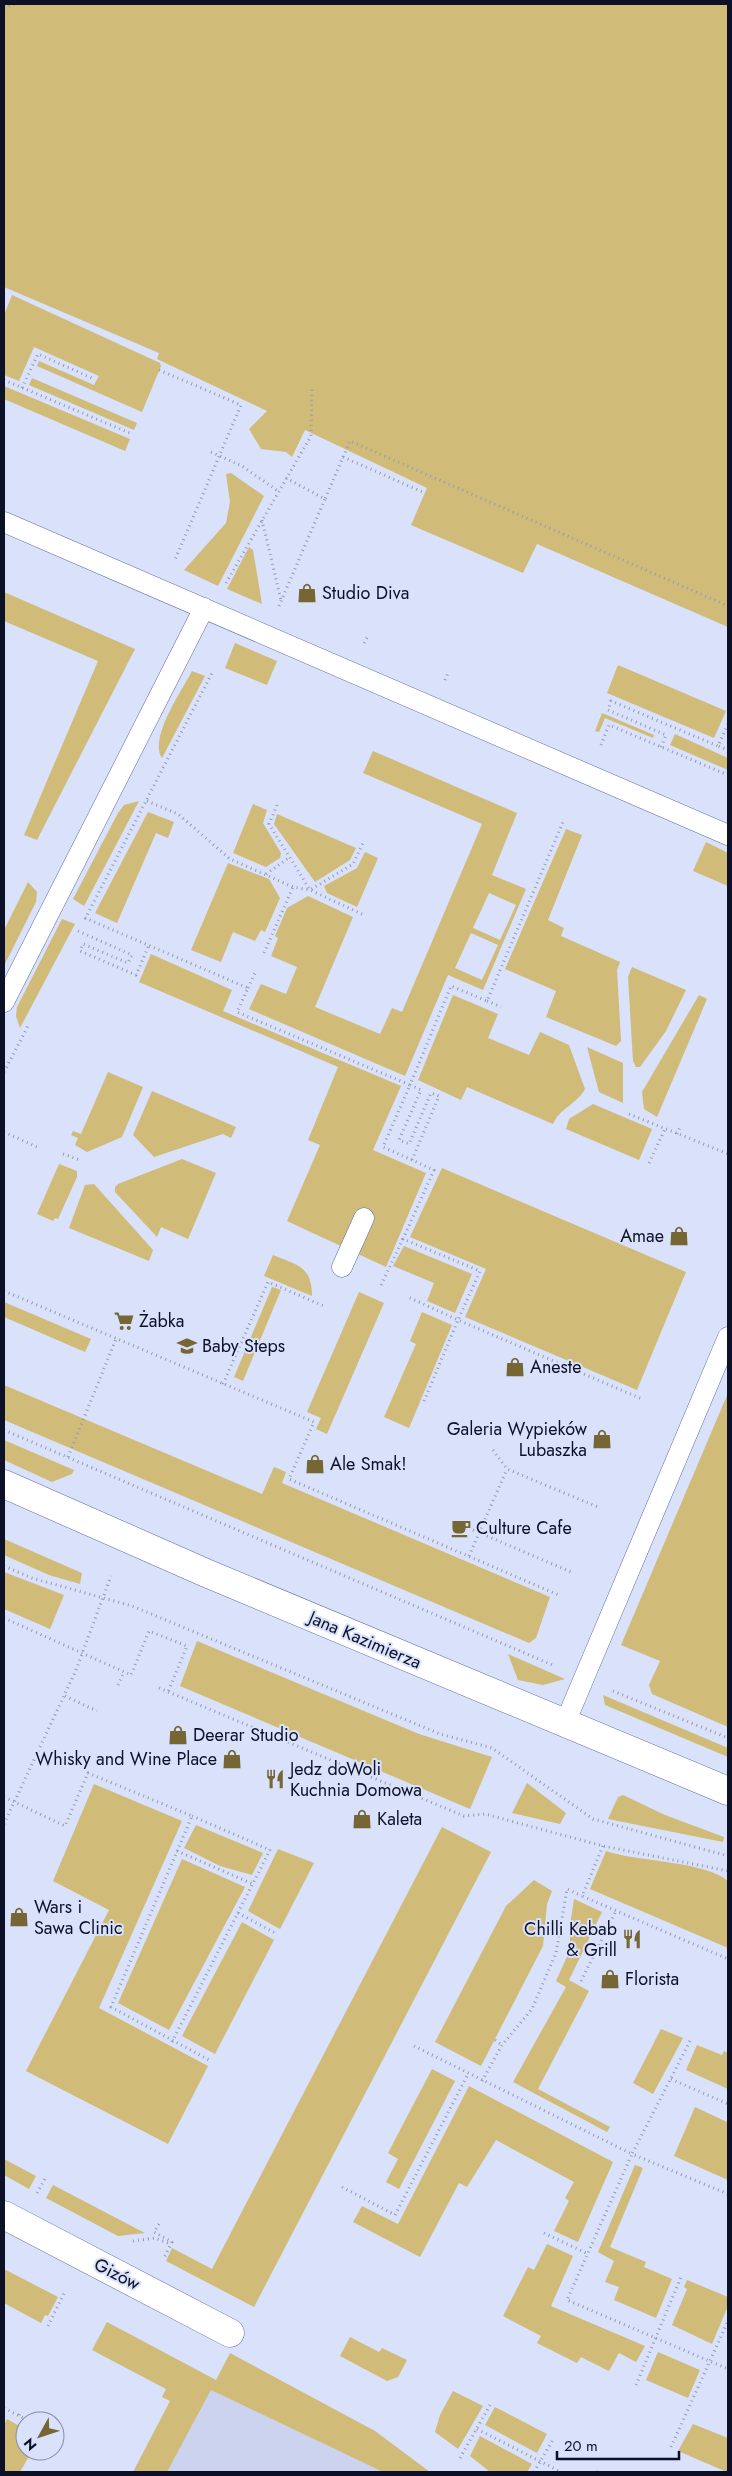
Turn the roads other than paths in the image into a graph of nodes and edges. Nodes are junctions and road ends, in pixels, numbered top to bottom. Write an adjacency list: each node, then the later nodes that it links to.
1 (4, 522): 2 (lane)
2 (204, 608): 3 (lane); 4 (lane)
3 (728, 835)
4 (4, 1002)
5 (364, 1218): 6 (lane)
6 (342, 1267)
7 (728, 1337): 9 (lane)
8 (4, 1484): 9 (street, Jana Kazimierza)
9 (566, 1723): 10 (street, Jana Kazimierza)
10 (728, 1791)
11 (4, 2215): 12 (street, Gizów)
12 (230, 2333)

